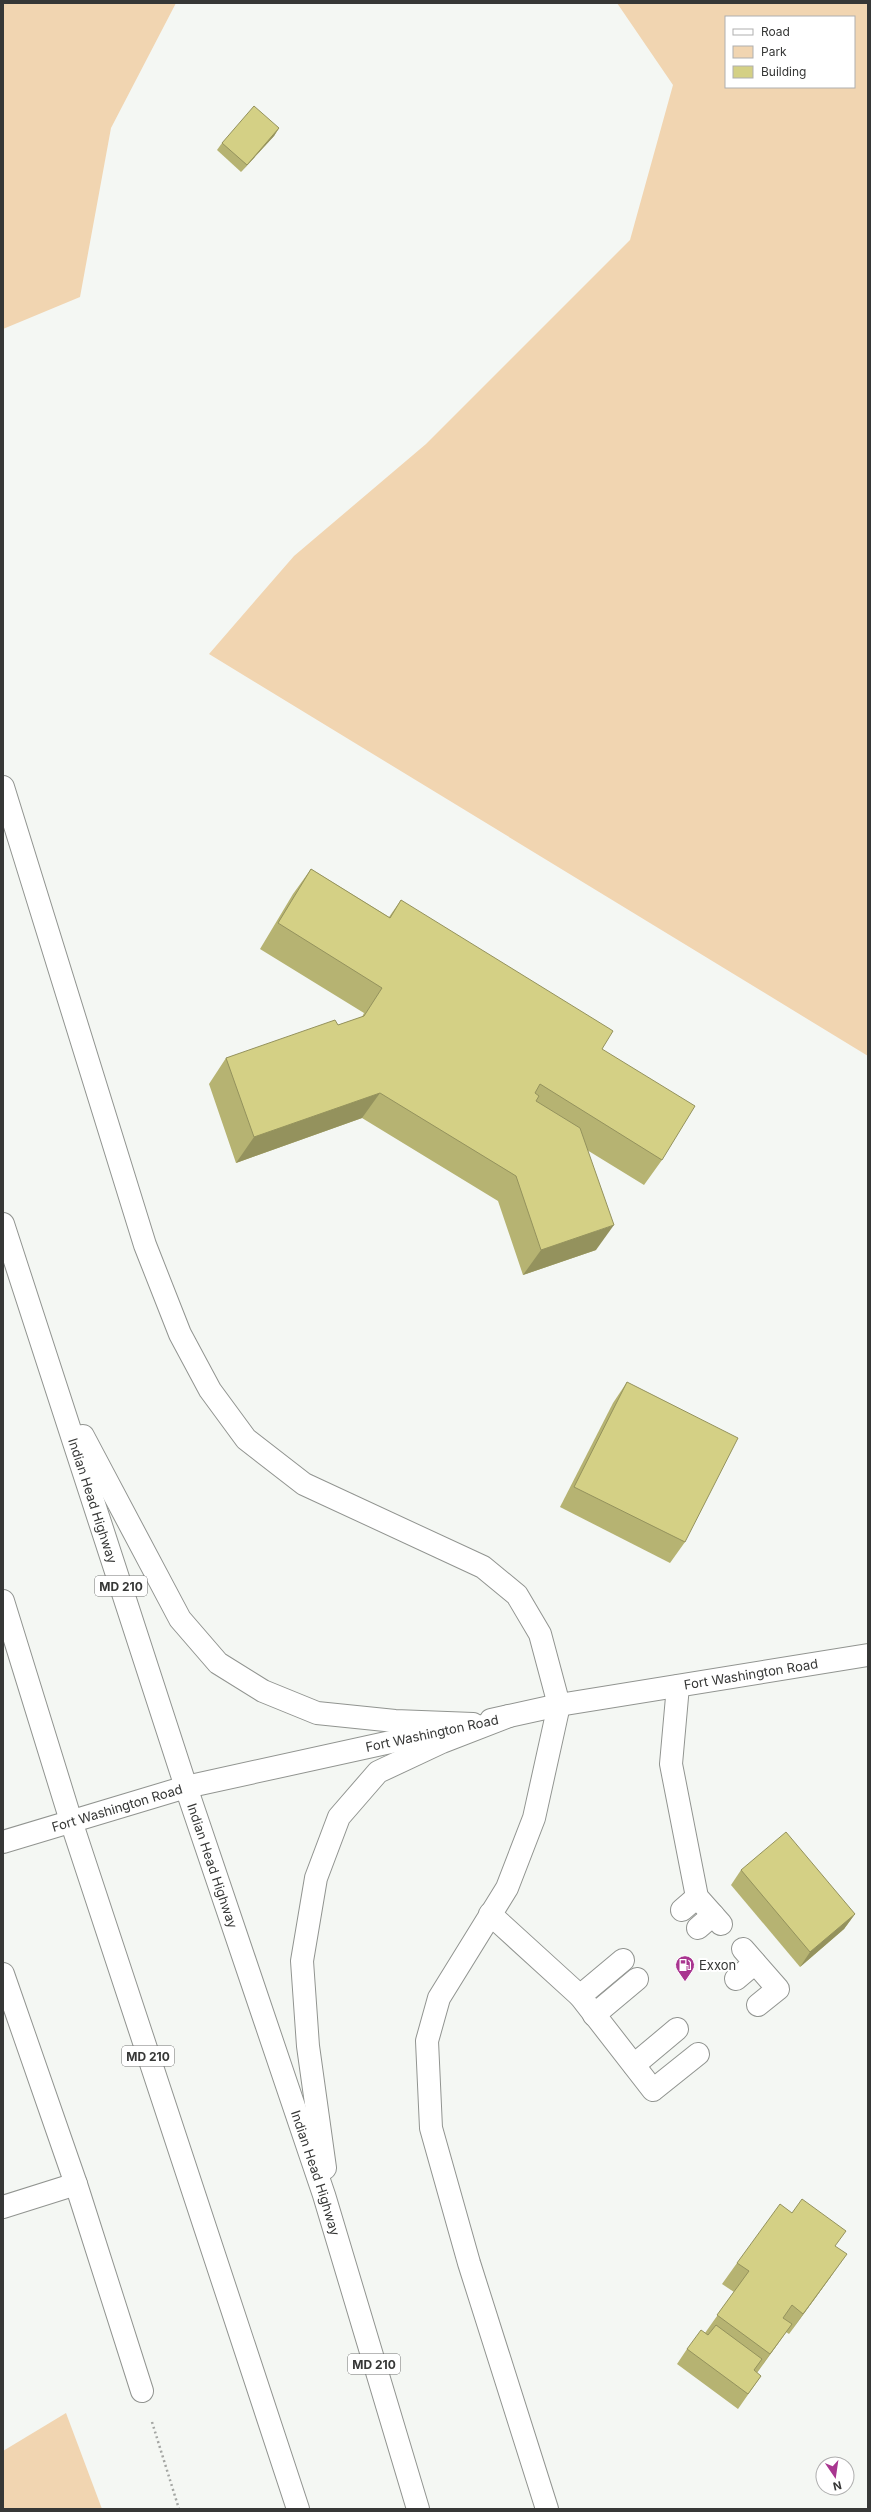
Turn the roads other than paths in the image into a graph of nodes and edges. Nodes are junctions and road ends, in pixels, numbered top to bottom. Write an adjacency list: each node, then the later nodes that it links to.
1 (3, 787): 7 (main road)
2 (3, 1224): 3 (main road, Indian Head Highway / MD 210)
3 (56, 1384): 9 (main road); 10 (main road, Indian Head Highway / MD 210)
4 (3, 1601): 11 (main road, MD 210)
5 (868, 1655): 6 (main road, Fort Washington Road)
6 (678, 1686): 7 (main road, Fort Washington Road); 14 (main road)
7 (559, 1705): 8 (main road, Fort Washington Road); 13 (main road)
8 (509, 1716): 9 (main road, Fort Washington Road); 27 (main road)
9 (473, 1724): 10 (main road, Fort Washington Road)
10 (186, 1787): 11 (main road, Fort Washington Road); 27 (main road, Indian Head Highway / MD 210)
11 (71, 1821): 12 (main road, Fort Washington Road); 29 (main road, MD 210)
12 (3, 1842)
13 (490, 1914): 19 (main road); 31 (main road)
14 (711, 1922)
15 (623, 1960): 19 (main road)
16 (3, 1974): 25 (main road)
17 (637, 1979): 21 (main road)
18 (736, 1979): 20 (main road)
19 (580, 1996): 21 (main road)
20 (758, 2005)
21 (594, 2015): 24 (main road)
22 (677, 2029): 24 (main road)
23 (698, 2054): 24 (main road)
24 (634, 2065)
25 (76, 2184): 26 (main road); 28 (main road)
26 (3, 2207)
27 (332, 2221): 30 (main road, Indian Head Highway / MD 210)
28 (142, 2392)
29 (298, 2509)
30 (418, 2509)
31 (547, 2509)

